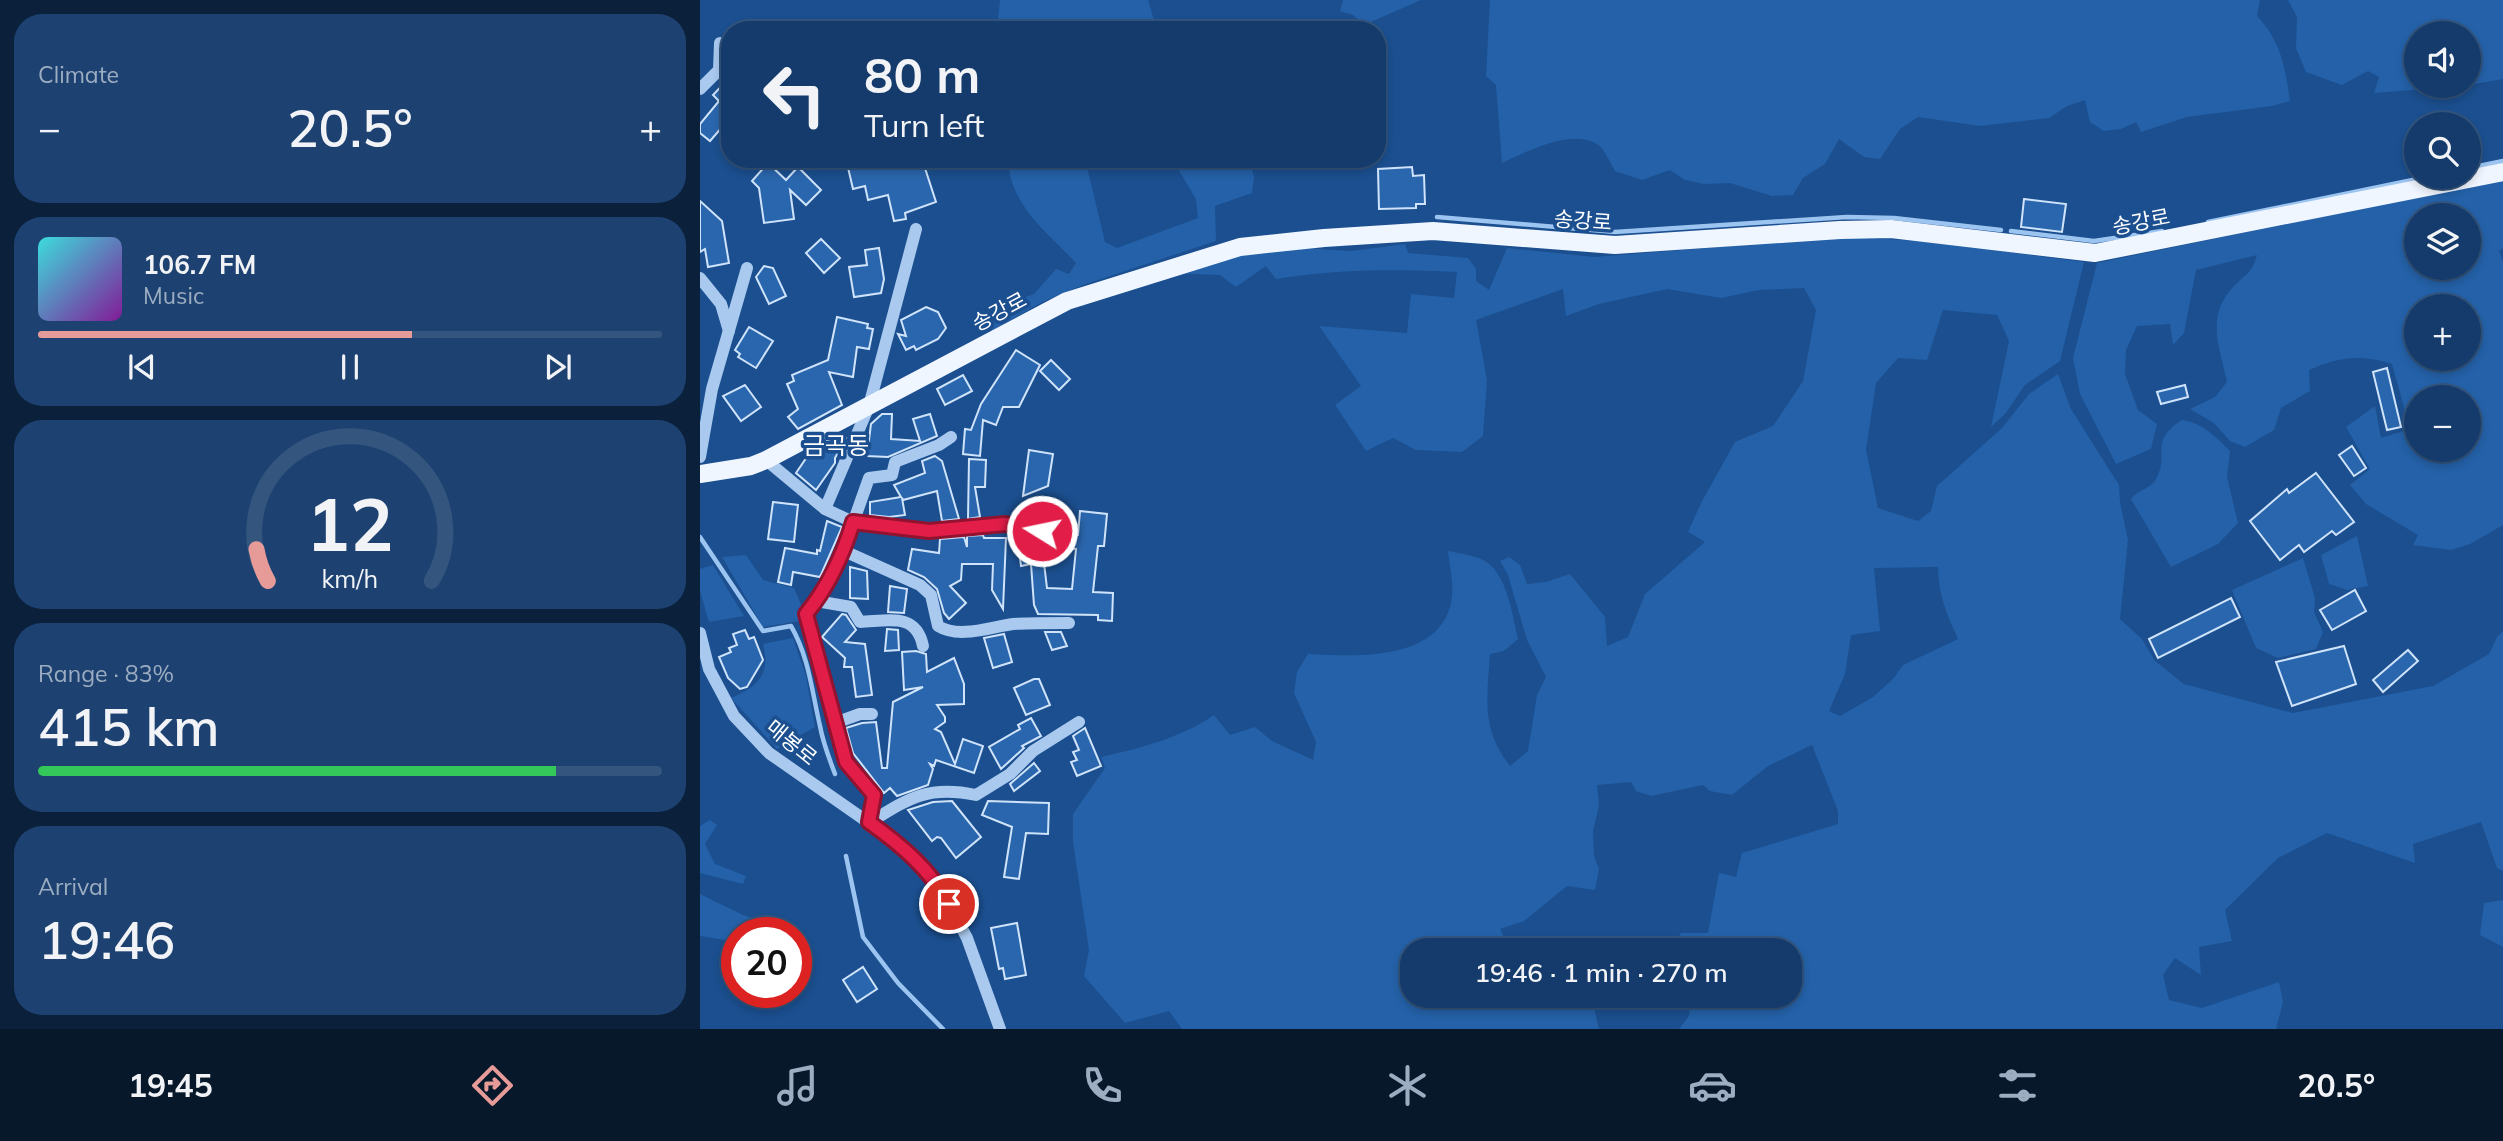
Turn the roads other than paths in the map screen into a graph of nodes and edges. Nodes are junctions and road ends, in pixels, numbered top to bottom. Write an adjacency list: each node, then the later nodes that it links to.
1 (720, 43): 2 (street)
2 (700, 89)
3 (2503, 172): 8 (main road, 송강로)
4 (916, 229): 8 (street)
5 (747, 268): 7 (street)
6 (700, 278): 7 (street)
7 (729, 331): 10 (street)
8 (869, 405): 11 (main road, 송강로); 14 (street)
9 (951, 437): 15 (street)
10 (700, 457)
11 (766, 460): 12 (main road, 송강로); 14 (street)
12 (700, 474)
13 (1049, 505): 15 (street)
14 (825, 509): 15 (street)
15 (853, 522): 16 (street)
16 (844, 551): 17 (street); 18 (street)
17 (817, 601): 20 (street); 23 (street)
18 (1069, 623)
19 (700, 633): 24 (street, 매봉로)
20 (923, 646)
21 (872, 714): 23 (street)
22 (1079, 722): 24 (street)
23 (835, 723): 24 (street)
24 (869, 822): 25 (street, 매봉로)
25 (1000, 1029)

